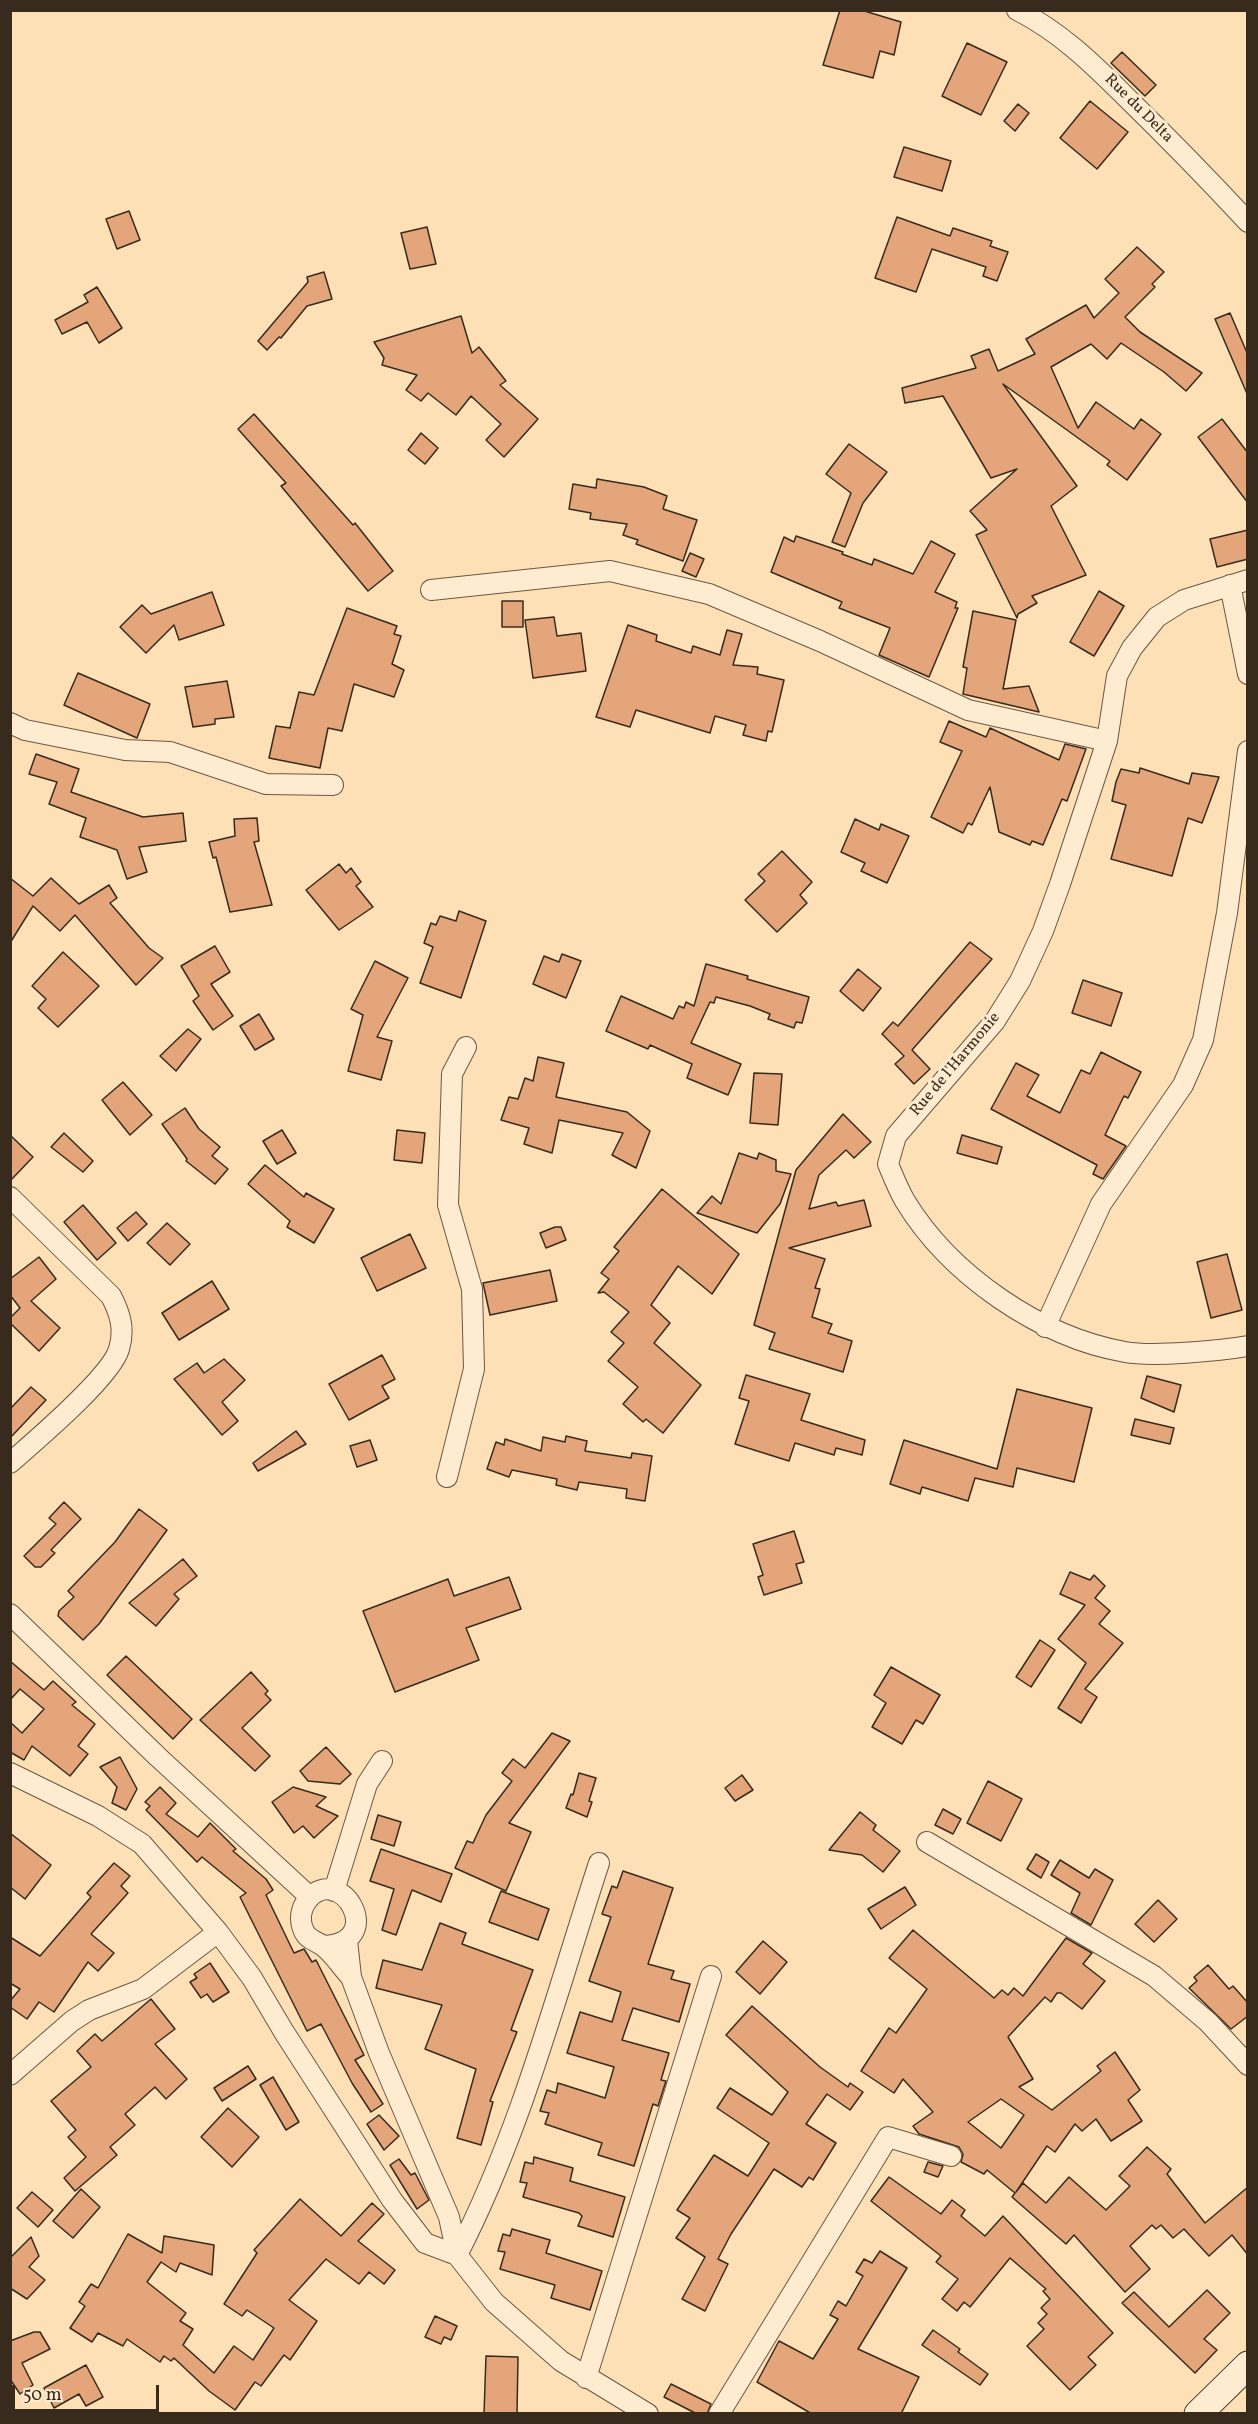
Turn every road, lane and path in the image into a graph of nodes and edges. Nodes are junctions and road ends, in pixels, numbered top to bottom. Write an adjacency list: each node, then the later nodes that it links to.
1 (1017, 10): 2 (street, Rue du Delta)
2 (1248, 222)
3 (1239, 583): 5 (street); 7 (street, Rue de l'Harmonie)
4 (431, 590): 7 (street)
5 (1248, 674)
6 (10, 723): 9 (street)
7 (1107, 741): 12 (street, Rue de l'Harmonie)
8 (1248, 752): 12 (street)
9 (333, 785)
10 (466, 1047): 15 (street)
11 (10, 1197): 14 (street)
12 (1045, 1327): 13 (street, Rue de l'Harmonie)
13 (1248, 1346)
14 (10, 1463)
15 (447, 1478)
16 (10, 1614): 22 (street)
17 (382, 1761): 21 (street)
18 (10, 1773): 23 (street)
19 (927, 1842): 28 (street)
20 (599, 1863): 31 (street)
21 (334, 1891): 22 (street); 24 (street)
22 (310, 1897): 25 (street)
23 (218, 1932): 29 (street); 31 (street)
24 (347, 1940): 25 (street); 27 (street)
25 (323, 1946): 27 (street)
26 (711, 1976): 33 (street)
27 (351, 1977): 31 (street)
28 (1248, 2065)
29 (10, 2075)
30 (951, 2156): 35 (street)
31 (457, 2255): 33 (street)
32 (1248, 2365): 36 (street)
33 (586, 2378): 34 (street)
34 (648, 2414)
35 (719, 2414)
36 (1198, 2414)

